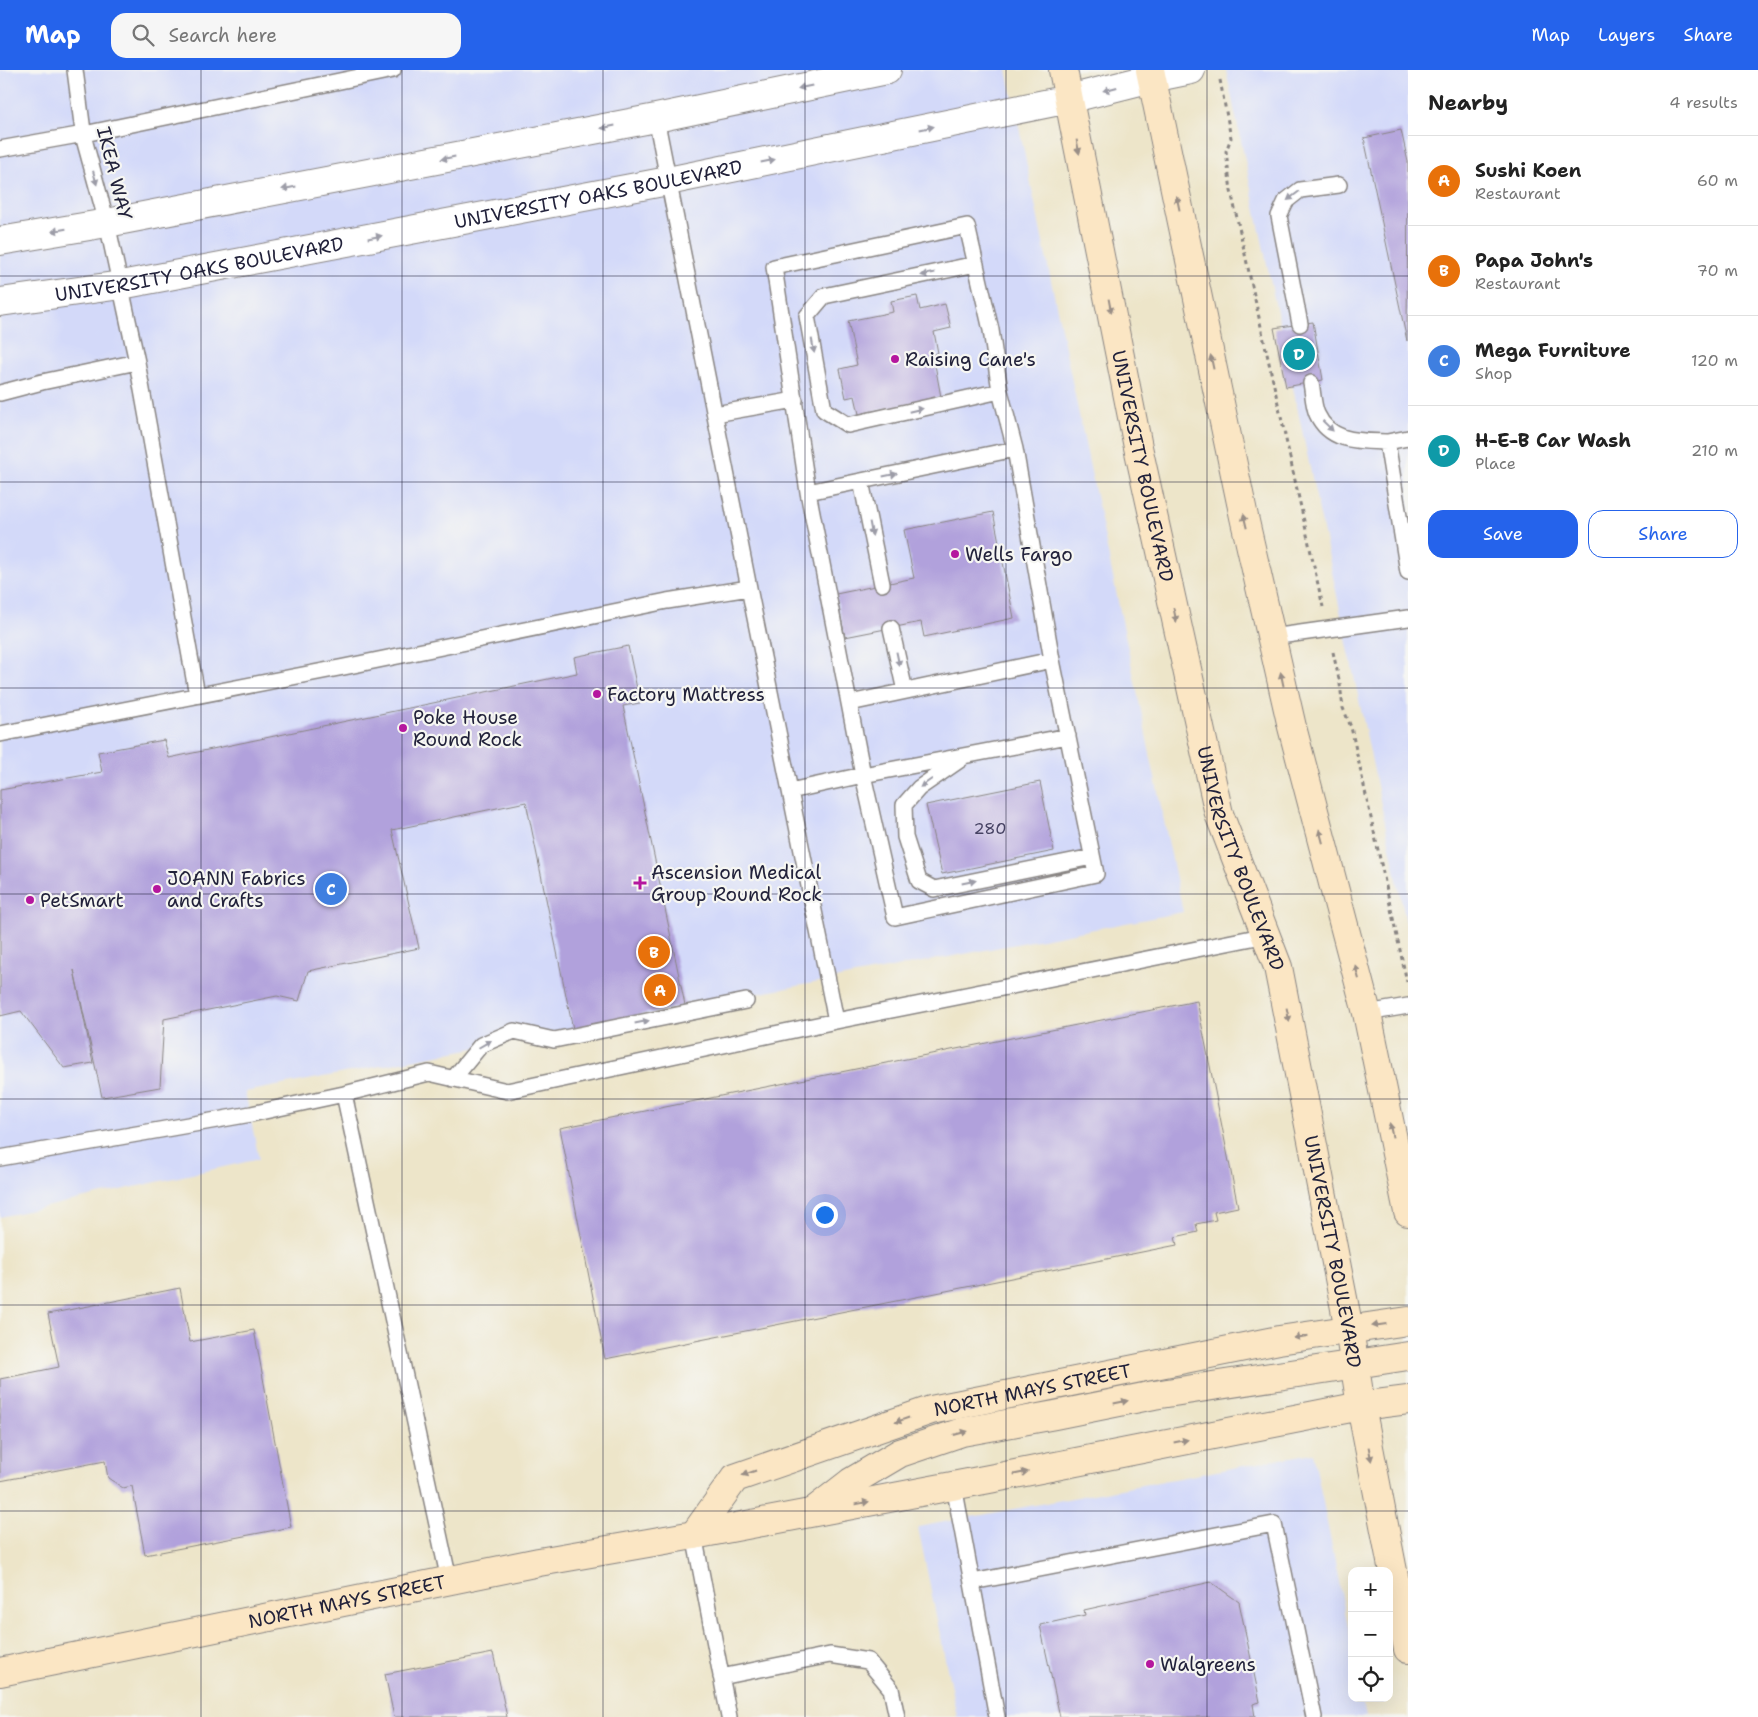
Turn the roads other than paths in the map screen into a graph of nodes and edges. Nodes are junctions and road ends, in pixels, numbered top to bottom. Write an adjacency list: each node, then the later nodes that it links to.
1 (75, 70): 9 (lane, IKEA WAY)
2 (393, 70): 9 (lane)
3 (887, 70): 8 (street, one-way to 8)
4 (1063, 70): 7 (main road, UNIVERSITY BOULEVARD)
5 (1191, 70): 6 (street, UNIVERSITY OAKS BOULEVARD)
6 (1151, 74): 7 (street, UNIVERSITY OAKS BOULEVARD, one-way to 7); 35 (main road, one-way to 6)
7 (1069, 99): 11 (street, UNIVERSITY OAKS BOULEVARD, one-way to 7); 46 (main road, UNIVERSITY BOULEVARD, one-way to 46)
8 (656, 118): 11 (lane); 13 (street, one-way to 13)
9 (84, 134): 10 (lane); 13 (lane, IKEA WAY, one-way to 13)
10 (0, 149)
11 (668, 181): 16 (street, UNIVERSITY OAKS BOULEVARD, one-way to 11); 24 (lane)
12 (1339, 185): 18 (lane, one-way to 18)
13 (107, 223): 14 (street, one-way to 14); 16 (lane, IKEA WAY)
14 (0, 241)
15 (976, 264): 21 (lane); 21 (lane, one-way to 21); 23 (lane)
16 (120, 284): 17 (street, UNIVERSITY OAKS BOULEVARD); 19 (lane, IKEA WAY)
17 (0, 302)
18 (1300, 324)
19 (137, 362): 22 (lane); 38 (lane, IKEA WAY)
20 (1311, 383): 26 (lane, one-way to 26)
21 (1000, 391): 27 (lane)
22 (0, 393)
23 (795, 400): 24 (lane); 29 (lane)
24 (714, 414): 32 (lane)
25 (1408, 438): 26 (lane)
26 (1387, 442): 30 (lane)
27 (1015, 449): 28 (lane, one-way to 27); 36 (lane)
28 (861, 481): 29 (lane); 31 (lane, one-way to 31)
29 (808, 492): 39 (lane)
30 (1408, 572)
31 (882, 584)
32 (749, 588): 38 (lane); 44 (lane)
33 (1408, 618): 35 (lane)
34 (891, 628): 37 (lane, one-way to 37)
35 (1272, 637): 49 (main road, one-way to 35)
36 (1052, 660): 37 (lane); 41 (lane)
37 (906, 691): 39 (lane)
38 (197, 695): 40 (lane)
39 (850, 703): 43 (lane)
40 (0, 734)
41 (1068, 736): 42 (lane); 45 (lane)
42 (966, 755): 43 (lane); 45 (lane, one-way to 45)
43 (863, 775): 44 (lane); 45 (lane)
44 (790, 791): 50 (lane)
45 (1092, 857)
46 (1267, 935): 50 (lane); 56 (main road, UNIVERSITY BOULEVARD, one-way to 56)
47 (746, 1001): 51 (lane, one-way to 47)
48 (1408, 1006): 49 (lane)
49 (1367, 1013): 54 (main road, one-way to 49)
50 (836, 1022): 51 (lane)
51 (452, 1079): 52 (lane)
52 (344, 1094): 53 (lane); 64 (lane)
53 (0, 1158)
54 (1408, 1212)
55 (1408, 1321): 56 (main road, NORTH MAYS STREET, one-way to 56)
56 (1349, 1329): 58 (main road, UNIVERSITY BOULEVARD); 63 (main road, NORTH MAYS STREET, one-way to 63)
57 (1408, 1356): 58 (main road, NORTH MAYS STREET)
58 (1354, 1364): 60 (main road, UNIVERSITY BOULEVARD); 62 (main road, NORTH MAYS STREET, one-way to 58)
59 (1408, 1400): 60 (main road, NORTH MAYS STREET)
60 (1361, 1406): 61 (main road, NORTH MAYS STREET, one-way to 60); 66 (main road, UNIVERSITY BOULEVARD, one-way to 66)
61 (954, 1486): 62 (main road, NORTH MAYS STREET, one-way to 61); 65 (lane)
62 (812, 1512): 63 (main road, NORTH MAYS STREET)
63 (694, 1535): 64 (main road, NORTH MAYS STREET); 68 (lane)
64 (449, 1580): 67 (main road, NORTH MAYS STREET)
65 (972, 1582): 71 (lane); 72 (lane)
66 (1408, 1649)
67 (0, 1672)
68 (721, 1677): 69 (lane); 70 (lane)
69 (729, 1717)
70 (897, 1717)
71 (998, 1717)
72 (1314, 1717)

